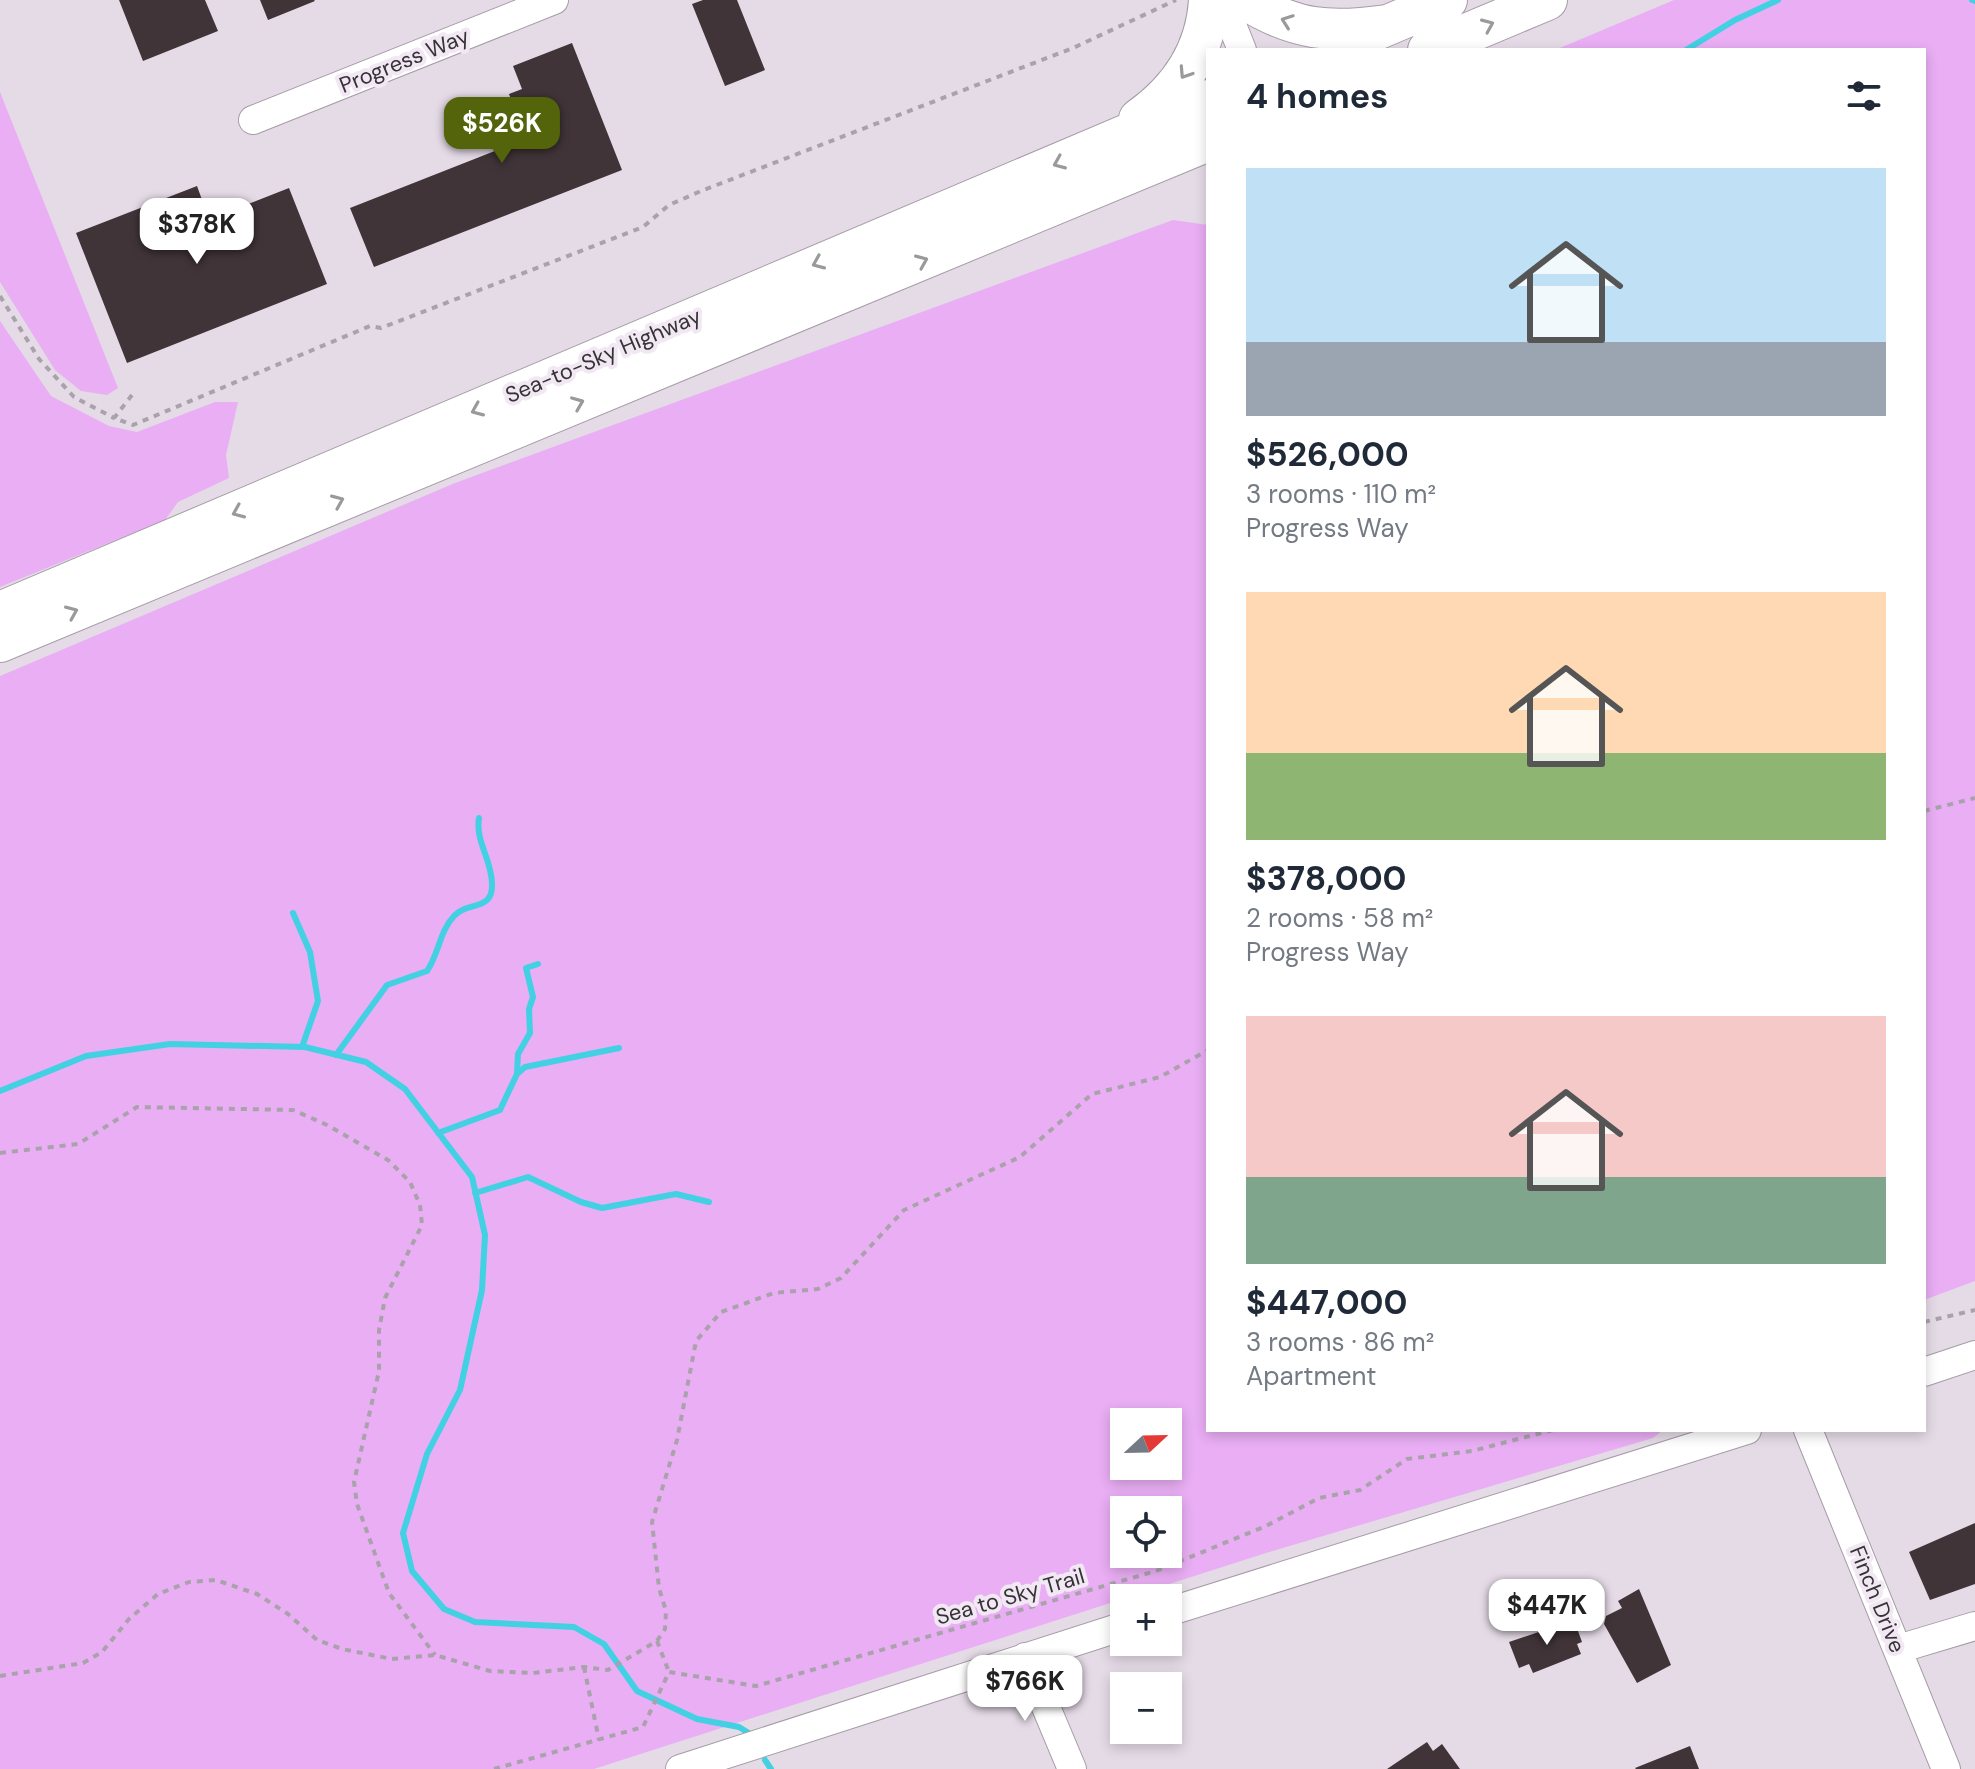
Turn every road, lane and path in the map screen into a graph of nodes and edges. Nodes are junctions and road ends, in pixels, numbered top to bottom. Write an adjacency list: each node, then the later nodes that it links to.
1 (554, 0): 13 (street, Progress Way)
2 (1176, 0): 20 (path)
3 (1209, 0): 15 (highway, one-way to 15)
4 (1222, 0): 9 (street)
5 (1246, 0): 8 (highway, one-way to 5)
6 (1447, 0): 8 (highway)
7 (1547, 0): 11 (highway, one-way to 7)
8 (1387, 25): 10 (highway)
9 (1241, 48)
10 (1333, 48)
11 (1433, 48)
12 (1206, 101): 15 (highway, Sea-to-Sky Highway)
13 (253, 120)
14 (1206, 142): 17 (highway, Sea-to-Sky Highway)
15 (1103, 144): 21 (highway, Sea-to-Sky Highway, one-way to 21)
16 (1206, 163): 17 (highway)
17 (1133, 173): 22 (highway, Sea-to-Sky Highway, one-way to 17)
18 (0, 296): 20 (path)
19 (132, 395): 20 (path)
20 (114, 418)
21 (0, 612)
22 (0, 642)
23 (1975, 798): 24 (path)
24 (1926, 810)
25 (1206, 1052): 37 (path)
26 (0, 1153): 39 (path)
27 (1975, 1310): 28 (path)
28 (1926, 1322)
29 (1975, 1355): 30 (street)
30 (1926, 1371)
31 (1545, 1432): 42 (path, Sea to Sky Trail)
32 (1741, 1432): 34 (street)
33 (1809, 1432): 38 (street, Finch Drive)
34 (1182, 1608)
35 (1975, 1626): 38 (street)
36 (1110, 1630): 40 (street)
37 (657, 1641): 41 (path); 42 (path)
38 (1898, 1649): 48 (street, Finch Drive)
39 (435, 1655): 41 (path); 43 (path)
40 (1025, 1657): 46 (street); 47 (street)
41 (584, 1667): 44 (path)
42 (669, 1672): 44 (path)
43 (0, 1676)
44 (599, 1740): 45 (path)
45 (494, 1769)
46 (680, 1769)
47 (1072, 1769)
48 (1946, 1769)

